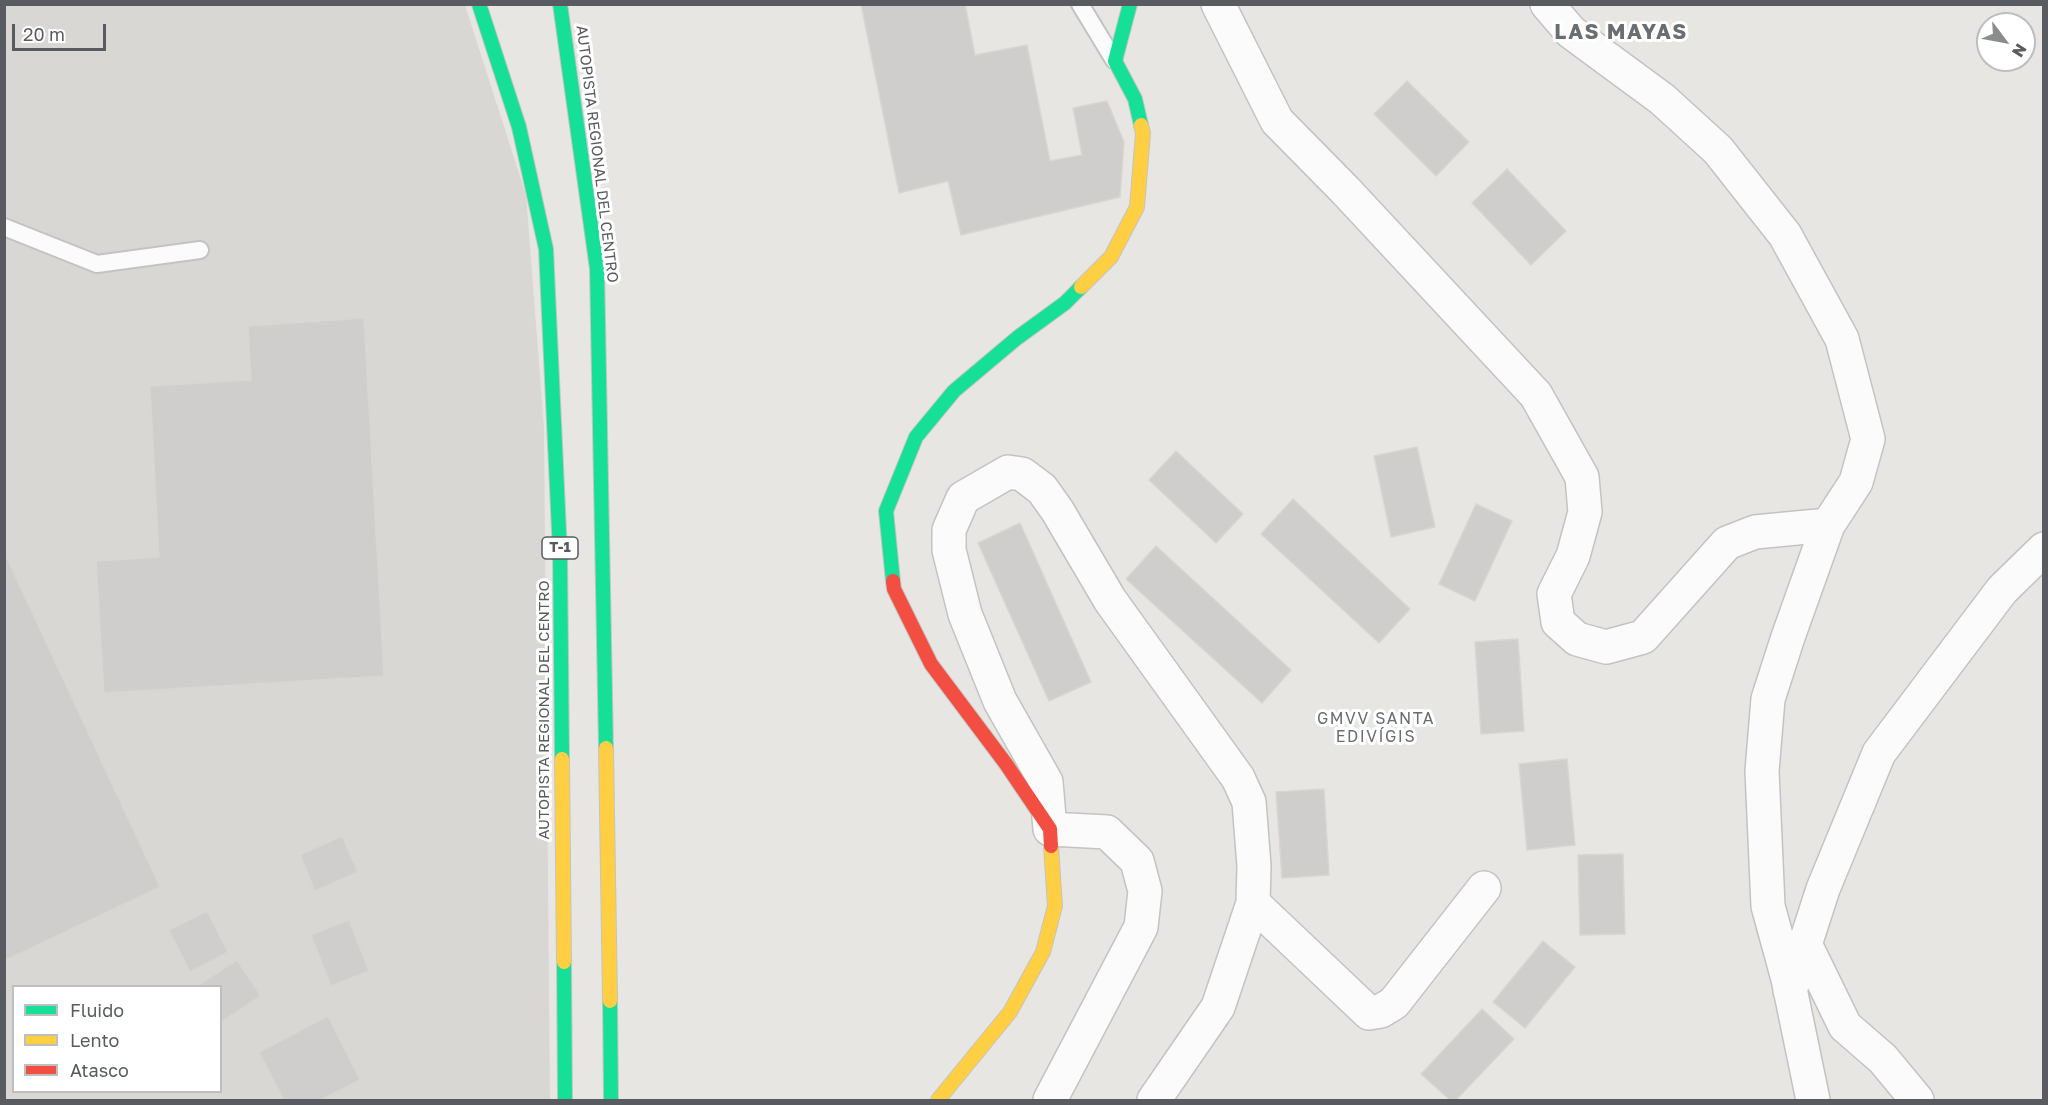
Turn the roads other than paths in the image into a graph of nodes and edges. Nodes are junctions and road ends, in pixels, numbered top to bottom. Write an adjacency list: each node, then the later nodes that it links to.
1 (479, 4): 17 (main road, AUTOPISTA REGIONAL DEL CENTRO / T-1)
2 (560, 4): 18 (main road, AUTOPISTA REGIONAL DEL CENTRO)
3 (1080, 4): 7 (lane)
4 (1130, 4): 7 (main road)
5 (1218, 4): 10 (street)
6 (1547, 4): 10 (street)
7 (1115, 62): 12 (main road)
8 (4, 227): 9 (lane)
9 (200, 250)
10 (1828, 525): 16 (street)
11 (2043, 549): 15 (street)
12 (1050, 829): 14 (street); 19 (main road); 20 (street)
13 (1484, 888): 14 (street)
14 (1253, 903): 21 (street)
15 (1805, 944): 16 (street); 23 (street)
16 (1790, 991): 22 (street)
17 (565, 1101)
18 (611, 1101)
19 (938, 1101)
20 (1050, 1101)
21 (1154, 1101)
22 (1813, 1101)
23 (1917, 1101)

